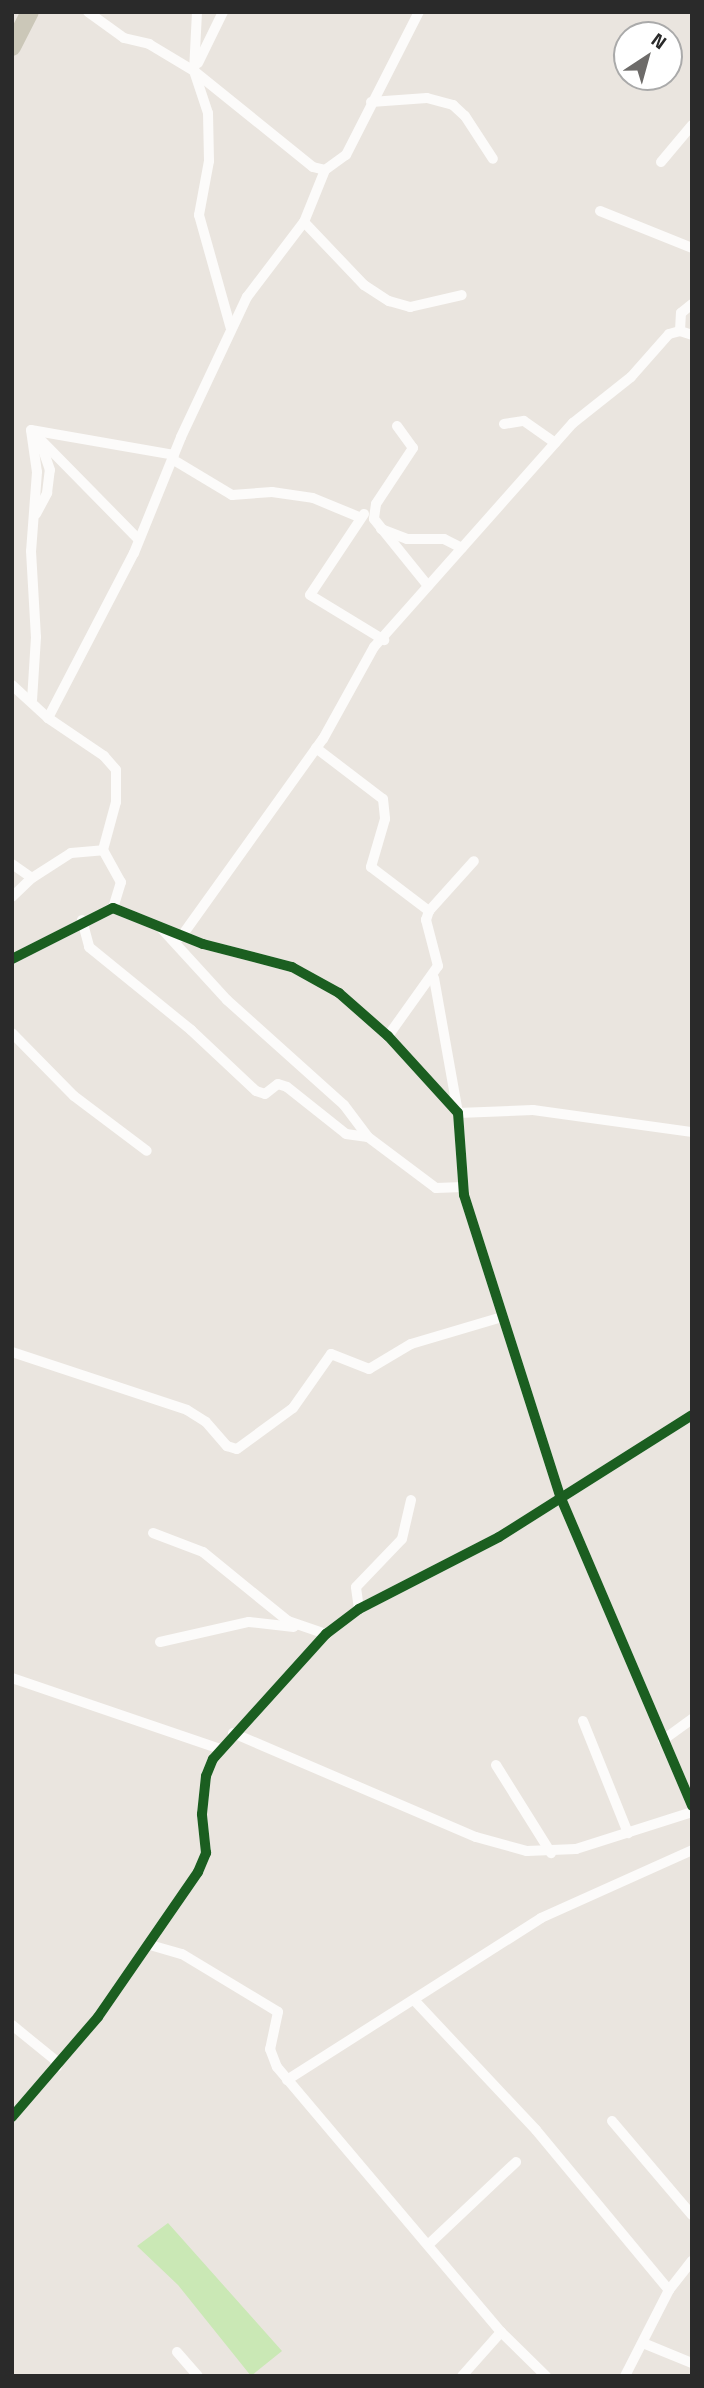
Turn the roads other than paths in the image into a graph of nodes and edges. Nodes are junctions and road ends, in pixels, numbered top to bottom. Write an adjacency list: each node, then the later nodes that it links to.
1 (30, 12): 6 (main road)
2 (88, 12): 7 (street)
3 (197, 12): 7 (street)
4 (223, 12): 7 (street)
5 (419, 12): 8 (street)
6 (12, 47)
7 (194, 71): 12 (street); 18 (street)
8 (371, 102): 10 (street); 12 (street)
9 (692, 125): 11 (street)
10 (493, 159)
11 (661, 162)
12 (325, 170): 14 (street)
13 (600, 211): 15 (street)
14 (304, 222): 16 (street); 18 (street)
15 (692, 248)
16 (462, 295)
17 (692, 304): 19 (street)
18 (232, 329): 25 (street)
19 (680, 331): 20 (street); 24 (street)
20 (692, 335)
21 (504, 424): 24 (street)
22 (397, 426): 26 (street)
23 (31, 430): 25 (street); 29 (street); 34 (street)
24 (555, 443): 30 (street)
25 (173, 457): 27 (street); 29 (street)
26 (373, 512): 27 (street); 28 (street)
27 (359, 517): 32 (street)
28 (378, 528): 30 (street); 31 (street)
29 (139, 540): 35 (street)
30 (462, 548): 31 (street)
31 (428, 586): 32 (street)
32 (384, 640): 36 (street)
33 (12, 685): 34 (street)
34 (32, 700): 35 (street)
35 (48, 718): 37 (street)
36 (316, 748): 43 (street); 46 (street)
37 (103, 850): 40 (street); 42 (street)
38 (474, 861): 43 (street)
39 (12, 864): 40 (street)
40 (32, 878): 41 (street)
41 (12, 897)
42 (113, 908): 44 (street); 45 (street)
43 (429, 911): 48 (street)
44 (82, 920): 47 (street); 53 (street)
45 (160, 927): 46 (street); 53 (street)
46 (181, 937): 50 (street)
47 (12, 959)
48 (434, 978): 50 (street); 51 (street)
49 (12, 1033): 54 (street)
50 (388, 1036): 51 (street)
51 (457, 1113): 52 (street); 55 (street)
52 (692, 1132)
53 (368, 1137): 55 (street)
54 (148, 1151)
55 (463, 1187): 56 (street)
56 (502, 1317): 57 (street); 59 (street)
57 (12, 1352)
58 (692, 1416): 59 (street)
59 (560, 1496): 62 (street); 70 (street)
60 (411, 1500): 62 (street)
61 (153, 1533): 63 (street)
62 (359, 1609): 64 (street)
63 (299, 1628): 64 (street); 65 (street)
64 (326, 1634): 69 (street)
65 (160, 1642)
66 (12, 1678): 71 (street)
67 (692, 1719): 70 (street)
68 (583, 1721): 75 (street)
69 (233, 1733): 71 (street); 77 (street)
70 (663, 1740): 73 (street)
71 (220, 1749): 78 (street)
72 (496, 1765): 77 (street)
73 (692, 1806)
74 (692, 1812): 75 (street)
75 (628, 1833): 77 (street)
76 (692, 1850): 79 (street)
77 (551, 1853)
78 (150, 1945): 81 (street); 82 (street)
79 (414, 2000): 82 (street); 89 (street)
80 (12, 2025): 81 (street)
81 (57, 2067): 83 (street)
82 (287, 2080): 87 (street)
83 (12, 2117)
84 (612, 2121): 86 (street)
85 (516, 2162): 87 (street)
86 (692, 2215)
87 (428, 2245): 90 (street)
88 (692, 2261): 89 (street)
89 (669, 2290): 91 (street)
90 (500, 2332): 95 (street); 96 (street)
91 (643, 2343): 93 (street); 97 (street)
92 (177, 2352): 94 (street)
93 (692, 2363)
94 (198, 2376)
95 (462, 2376)
96 (546, 2376)
97 (625, 2376)

